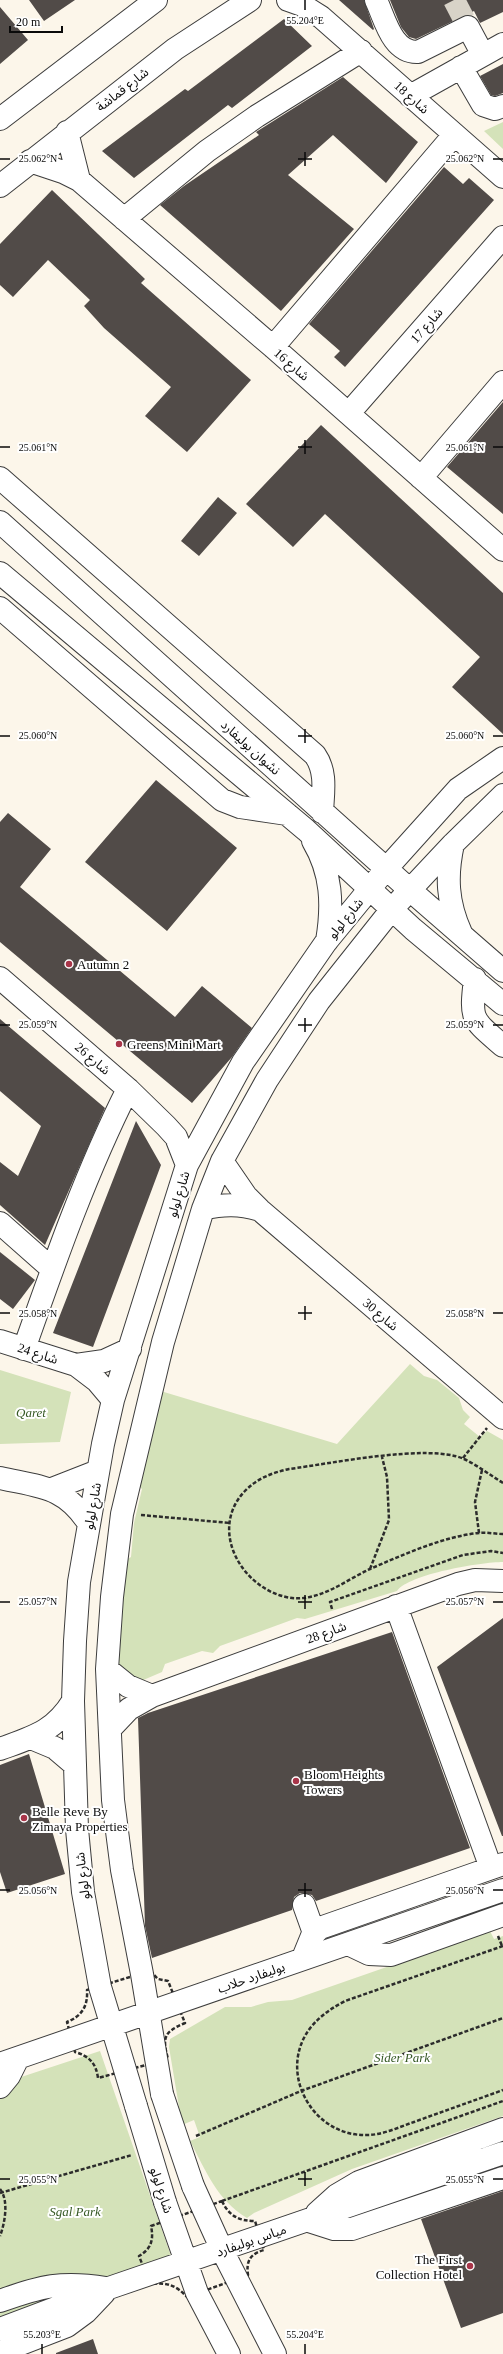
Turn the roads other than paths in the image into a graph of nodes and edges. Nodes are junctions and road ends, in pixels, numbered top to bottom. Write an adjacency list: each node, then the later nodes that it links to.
1 (156, 0): 12 (street)
2 (250, 0): 15 (street, شارع قماشة)
3 (288, 0): 5 (street, شارع 18)
4 (376, 0): 8 (street)
5 (316, 8): 7 (street, شارع 18)
6 (503, 44): 8 (street)
7 (361, 52): 11 (street, شارع 18); 21 (street)
8 (483, 55): 9 (street)
9 (461, 67): 11 (street); 13 (street)
10 (0, 96): 12 (street)
11 (410, 96): 16 (street, شارع 18)
12 (21, 101): 14 (street)
13 (503, 106)
14 (0, 119)
15 (67, 132): 17 (street, شارع قماشة); 19 (street)
16 (454, 135): 18 (street, شارع 18); 23 (street)
17 (30, 161): 19 (street, شارع 16); 20 (street, شارع قماشة)
18 (503, 177)
19 (79, 180): 21 (street, شارع 16)
20 (0, 186)
21 (124, 219): 23 (street, شارع 16)
22 (503, 237): 25 (street, شارع 17)
23 (273, 347): 25 (street, شارع 16)
24 (503, 382): 27 (street)
25 (349, 413): 27 (street, شارع 16)
26 (0, 478): 34 (street)
27 (421, 478): 29 (street, شارع 16)
28 (0, 522): 34 (street, نشوان بوليفارد)
29 (503, 550)
30 (0, 573): 35 (street, نشوان بوليفارد)
31 (0, 608): 35 (street)
32 (503, 758): 38 (street, شارع لولو)
33 (503, 795): 37 (street)
34 (322, 812): 38 (street, نشوان بوليفارد)
35 (288, 814): 36 (street, نشوان بوليفارد)
36 (306, 830): 39 (street, نشوان بوليفارد); 43 (street)
37 (453, 844): 40 (street); 42 (street)
38 (386, 869): 39 (street, شارع لولو); 40 (street, نشوان بوليفارد)
39 (370, 888): 41 (street, نشوان بوليفارد); 43 (street, شارع لولو)
40 (410, 890): 41 (street); 42 (street, نشوان بوليفارد)
41 (392, 909): 46 (street, نشوان بوليفارد); 52 (street)
42 (463, 937): 44 (street, نشوان بوليفارد)
43 (326, 942): 50 (street, شارع لولو)
44 (499, 964)
45 (0, 978): 49 (street, شارع 26)
46 (475, 979): 47 (street, نشوان بوليفارد); 48 (street)
47 (503, 1004)
48 (503, 1046)
49 (128, 1089): 51 (street, شارع 26); 57 (street)
50 (211, 1122): 51 (street); 53 (street, شارع لولو)
51 (166, 1126): 53 (street, شارع 26)
52 (222, 1161): 54 (street); 55 (street, شارع 30)
53 (187, 1165): 60 (street, شارع لولو)
54 (203, 1209): 55 (street, شارع 30); 70 (street)
55 (260, 1210): 63 (street, شارع 30)
56 (0, 1223): 57 (street)
57 (52, 1269): 59 (street)
58 (0, 1341): 59 (street, شارع 24)
59 (24, 1349): 61 (street, شارع 24)
60 (130, 1349): 61 (street, شارع 24); 62 (street, شارع لولو)
61 (76, 1365): 62 (street, شارع 24)
62 (113, 1400): 64 (street, شارع لولو)
63 (501, 1416)
64 (98, 1471): 66 (street); 67 (street, شارع لولو)
65 (0, 1478): 66 (street)
66 (52, 1489): 67 (street)
67 (89, 1524): 72 (street, شارع لولو)
68 (503, 1581): 69 (street, شارع 28)
69 (396, 1606): 71 (street, شارع 28); 77 (street)
70 (107, 1669): 71 (street); 73 (street)
71 (152, 1696): 73 (street, شارع 28)
72 (73, 1701): 74 (street); 76 (street, شارع لولو)
73 (110, 1729): 85 (street)
74 (31, 1738): 75 (street); 76 (street)
75 (0, 1749)
76 (75, 1766): 86 (street, شارع لولو)
77 (497, 1866): 80 (street)
78 (503, 1890): 83 (street, بوليفارد حلاب)
79 (304, 1906): 82 (street)
80 (359, 1914): 82 (street); 83 (street)
81 (503, 1915): 83 (street)
82 (314, 1933): 84 (street)
83 (345, 1945): 84 (street, بوليفارد حلاب)
84 (303, 1958): 85 (street, بوليفارد حلاب)
85 (148, 2013): 86 (street, بوليفارد حلاب); 93 (street, bridge)
86 (111, 2025): 87 (street, بوليفارد حلاب); 94 (street, شارع لولو, bridge)
87 (7, 2060): 88 (street)
88 (0, 2087)
89 (503, 2130): 92 (street)
90 (503, 2153): 92 (street, مياس بوليفارد)
91 (503, 2178): 92 (street)
92 (308, 2221): 93 (street, مياس بوليفارد)
93 (222, 2250): 94 (street, مياس بوليفارد); 100 (street)
94 (186, 2263): 95 (street, مياس بوليفارد); 99 (street, شارع لولو)
95 (109, 2288): 96 (street); 97 (street, مياس بوليفارد); 98 (street)
96 (0, 2301)
97 (0, 2328)
98 (0, 2352)
99 (230, 2354)
100 (275, 2354)

